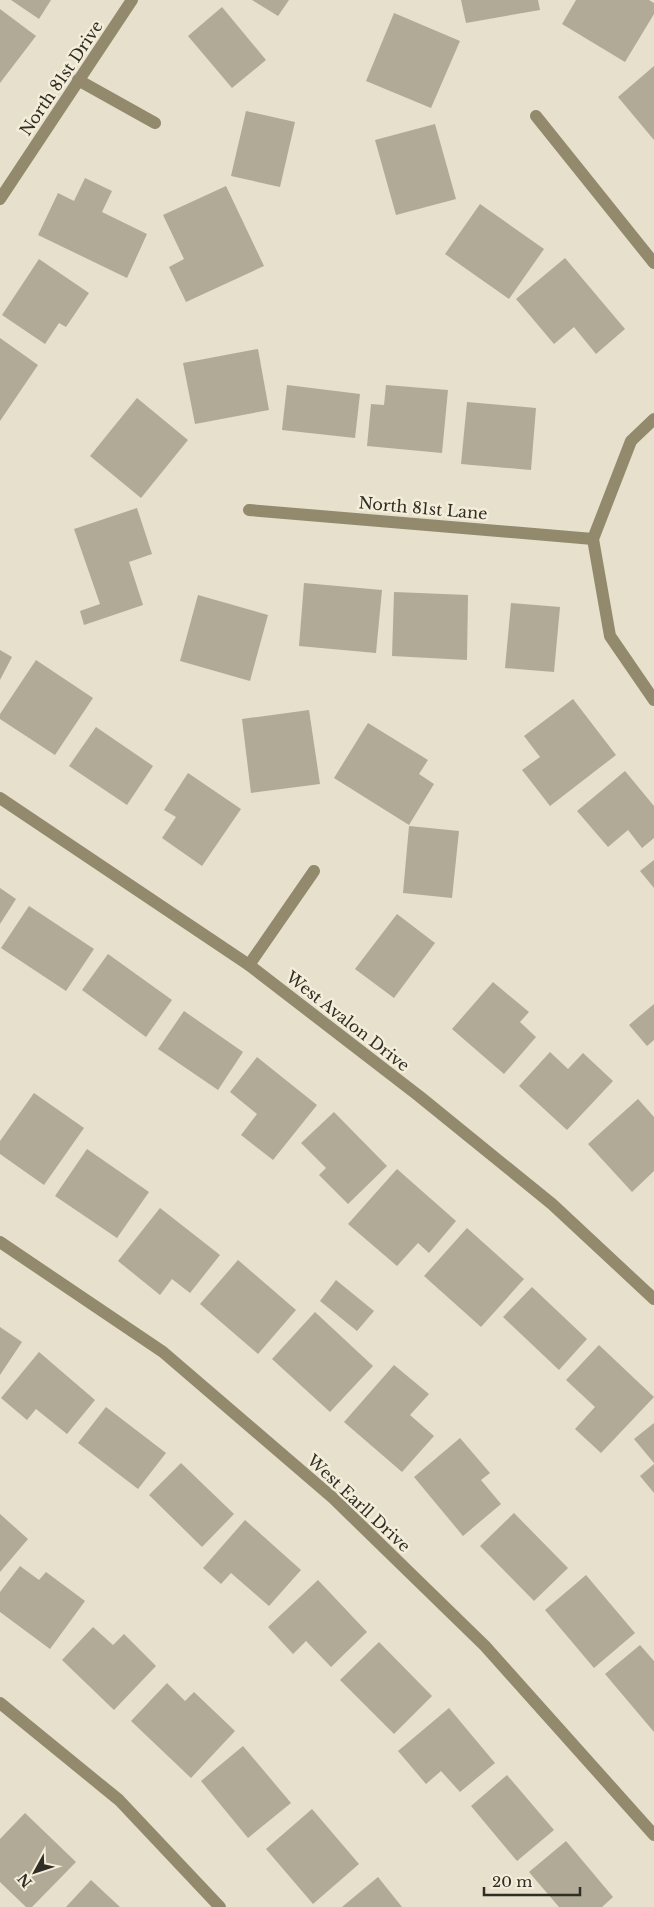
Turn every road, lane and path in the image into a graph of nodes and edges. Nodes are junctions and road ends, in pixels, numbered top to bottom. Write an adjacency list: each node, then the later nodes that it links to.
1 (132, 0): 2 (street, North 81st Drive)
2 (78, 80): 4 (street); 5 (street, North 81st Drive)
3 (536, 116): 6 (street)
4 (156, 123)
5 (0, 199)
6 (654, 263)
7 (654, 419): 9 (street)
8 (249, 510): 9 (street, North 81st Lane)
9 (593, 539): 10 (street)
10 (654, 700)
11 (0, 798): 13 (street, West Avalon Drive)
12 (314, 871): 13 (street)
13 (249, 965): 15 (street, West Avalon Drive)
14 (0, 1242): 17 (street, West Earll Drive)
15 (654, 1299)
16 (0, 1703): 18 (street)
17 (654, 1835)
18 (220, 1907)

